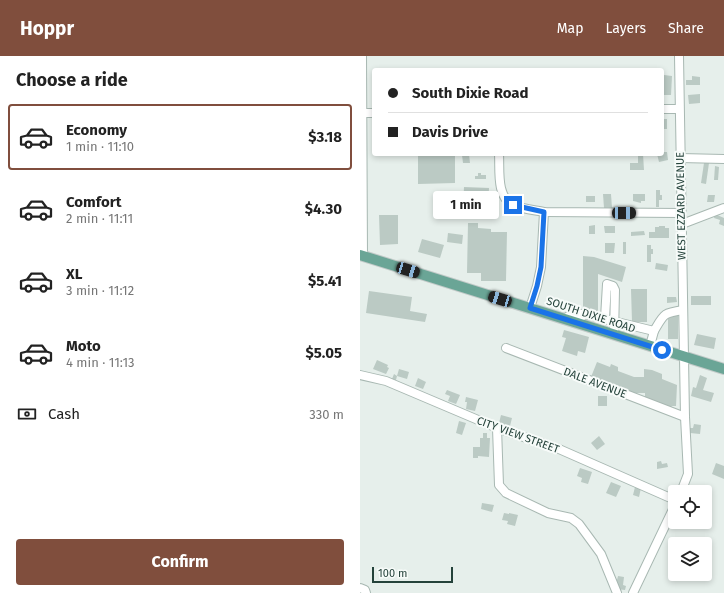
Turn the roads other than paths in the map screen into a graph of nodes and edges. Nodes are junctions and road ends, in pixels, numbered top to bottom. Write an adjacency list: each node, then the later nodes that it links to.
1 (362, 56): 5 (street)
2 (679, 56): 4 (street, WEST EZZARD AVENUE)
3 (664, 109): 4 (street)
4 (679, 109): 8 (street, WEST EZZARD AVENUE)
5 (362, 113): 6 (street); 14 (street)
6 (372, 113)
7 (499, 156): 11 (street)
8 (680, 158): 9 (street); 12 (street, WEST EZZARD AVENUE)
9 (724, 159)
10 (724, 208): 13 (street)
11 (544, 212): 12 (street); 15 (street)
12 (681, 213): 13 (street, WEST EZZARD AVENUE)
13 (682, 224): 16 (street, WEST EZZARD AVENUE)
14 (361, 256): 15 (main road, SOUTH DIXIE ROAD)
15 (530, 308): 19 (main road, SOUTH DIXIE ROAD)
16 (683, 310): 22 (street); 26 (street, WEST EZZARD AVENUE)
17 (584, 314): 18 (street); 19 (street); 21 (street)
18 (605, 318): 20 (street); 20 (street)
19 (564, 319): 21 (main road, SOUTH DIXIE ROAD)
20 (614, 321): 22 (street); 23 (street)
21 (576, 323): 23 (main road, SOUTH DIXIE ROAD)
22 (654, 331): 24 (street)
23 (614, 335): 24 (main road, SOUTH DIXIE ROAD)
24 (650, 346): 26 (main road, SOUTH DIXIE ROAD)
25 (506, 348): 29 (street, DALE AVENUE)
26 (684, 357): 27 (main road, SOUTH DIXIE ROAD); 29 (street, WEST EZZARD AVENUE)
27 (724, 369)
28 (360, 375): 30 (street, CITY VIEW STREET)
29 (685, 417): 31 (street, WEST EZZARD AVENUE)
30 (497, 428): 32 (street, CITY VIEW STREET); 36 (street)
31 (684, 485)
32 (668, 497)
33 (668, 520): 37 (street)
34 (360, 588): 35 (street)
35 (366, 593)
36 (617, 593)
37 (633, 593)

